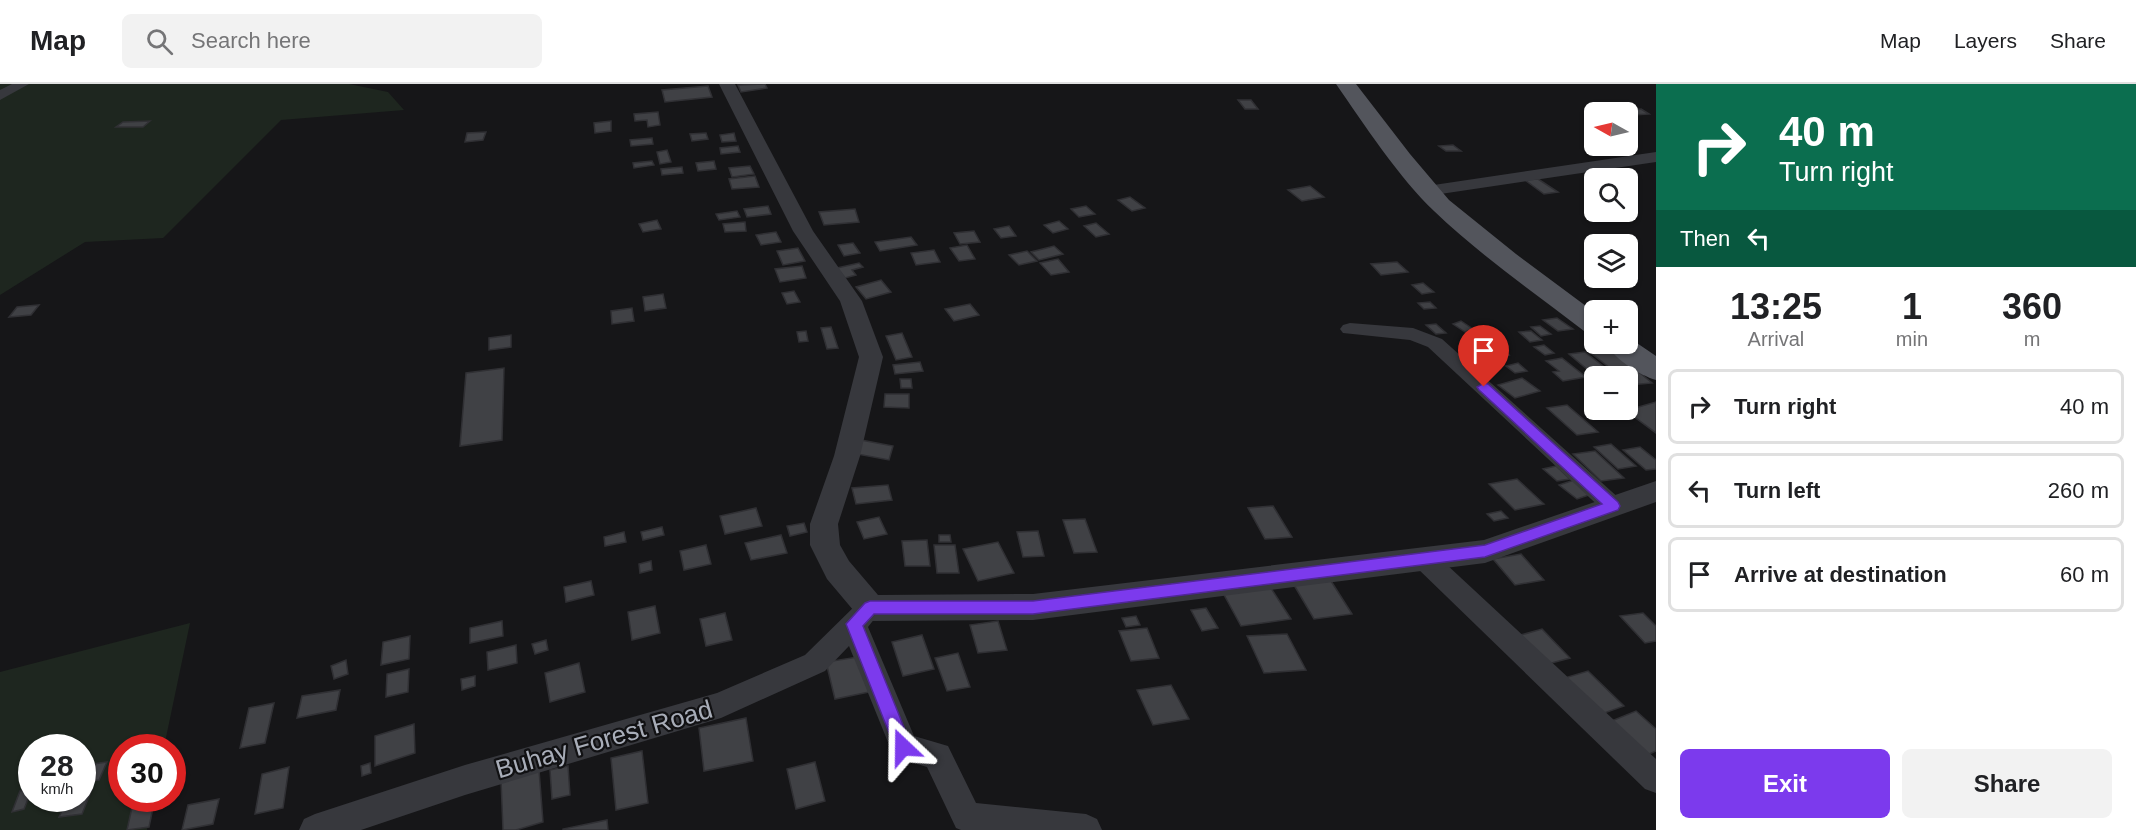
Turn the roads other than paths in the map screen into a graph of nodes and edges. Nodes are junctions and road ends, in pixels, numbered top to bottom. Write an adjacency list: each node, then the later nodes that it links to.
1 (22, 84): 4 (street)
2 (727, 84): 14 (street)
3 (1353, 92): 6 (main road)
4 (0, 96)
5 (1656, 158): 6 (street)
6 (1427, 191): 7 (main road)
7 (1584, 317)
8 (1350, 329): 12 (street)
9 (1634, 354): 10 (main road)
10 (1656, 370)
11 (1656, 491): 12 (street)
12 (1613, 506): 13 (street)
13 (1423, 558): 14 (street); 15 (street)
14 (862, 616): 16 (street, Buhay Forest Road); 17 (street)
15 (1656, 779)
16 (315, 830)
17 (1086, 830)

